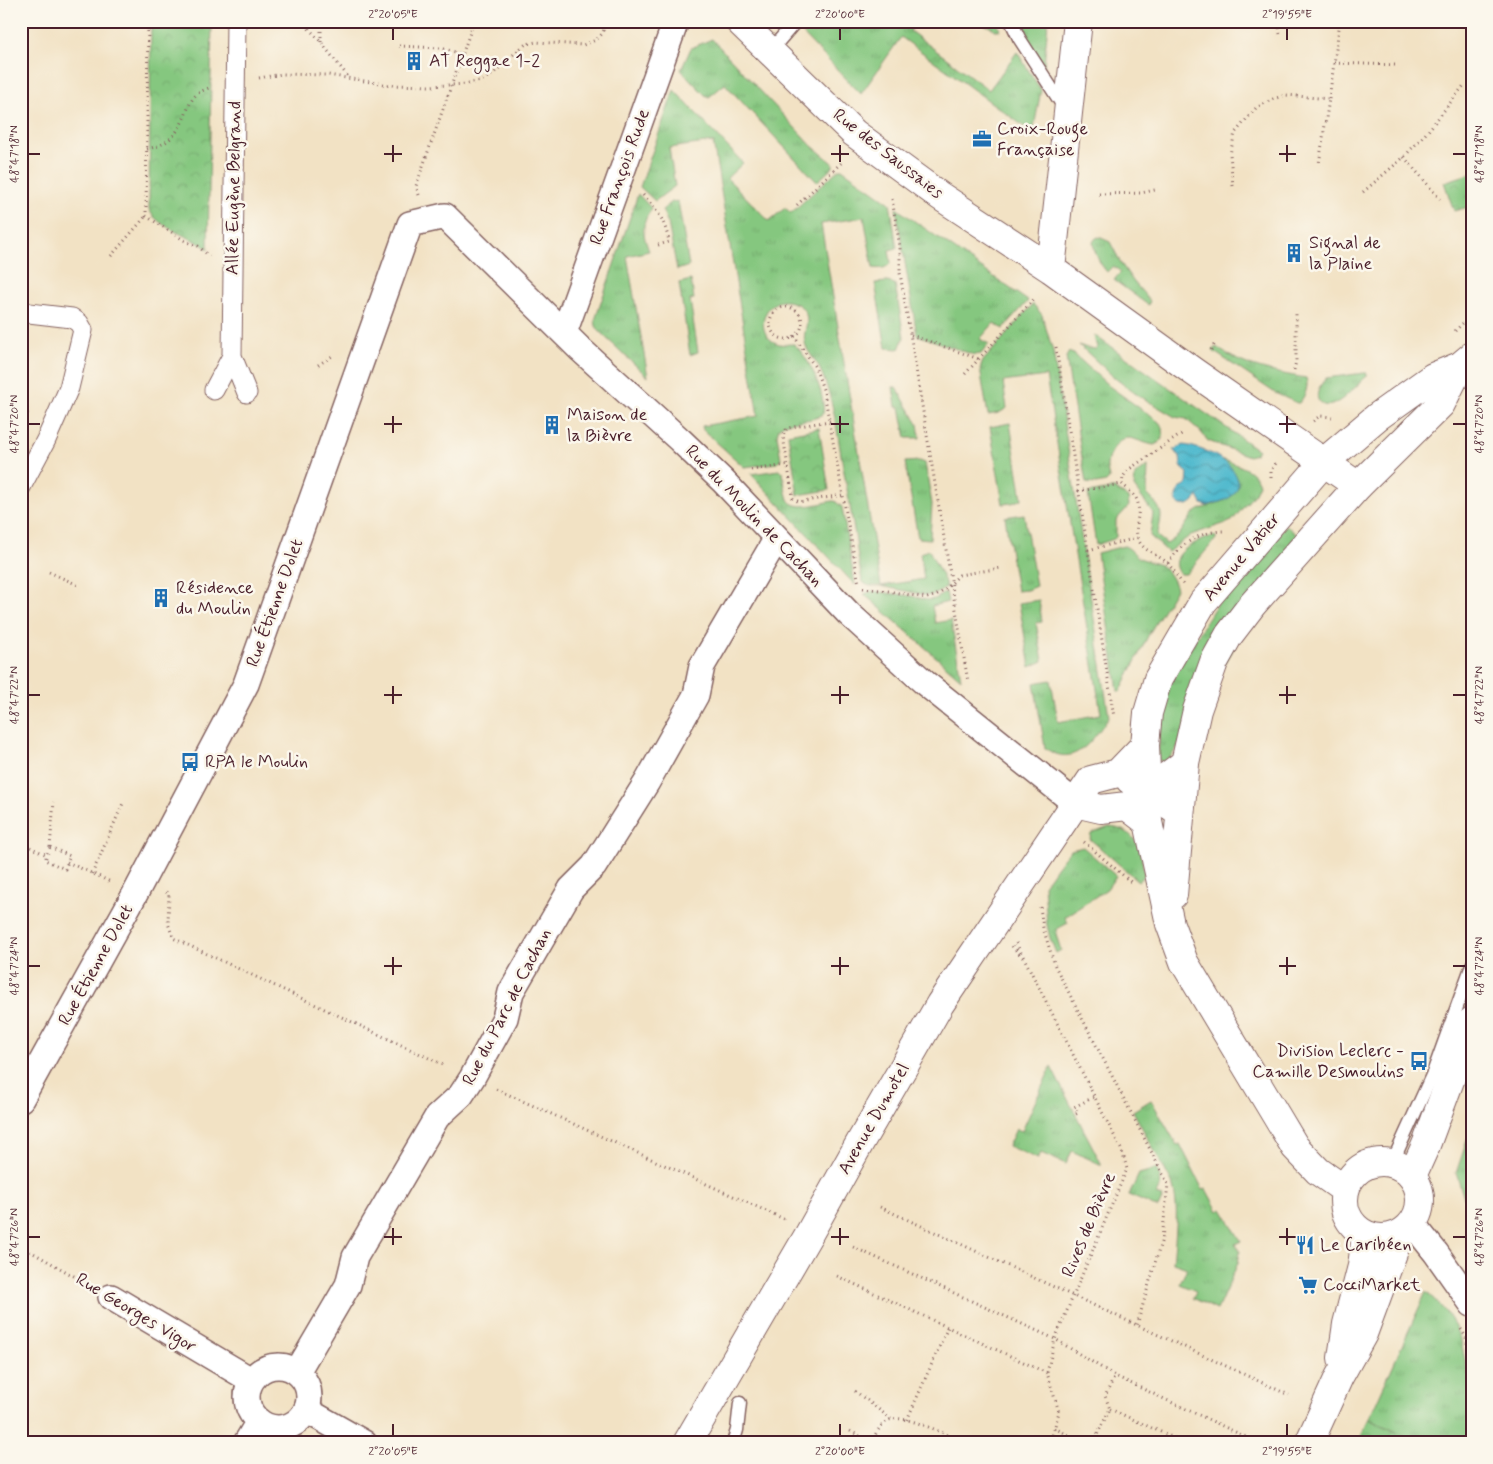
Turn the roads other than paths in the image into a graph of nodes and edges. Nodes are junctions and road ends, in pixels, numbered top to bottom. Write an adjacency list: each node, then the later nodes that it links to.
1 (236, 21): 13 (street, Allée Eugène Belgrand)
2 (676, 21): 12 (street, Rue François Rude)
3 (739, 21): 7 (main road, Rue des Saussaies)
4 (796, 21): 7 (lane)
5 (1011, 21): 8 (lane)
6 (1078, 21): 8 (main road)
7 (770, 51): 10 (main road, Rue des Saussaies)
8 (1068, 113): 10 (main road)
9 (444, 216): 12 (street, Rue du Moulin de Cachan); 30 (street, Rue Étienne Dolet)
10 (1051, 269): 17 (main road, Rue des Saussaies)
11 (21, 310): 19 (street)
12 (564, 333): 20 (street, Rue du Moulin de Cachan)
13 (232, 356): 15 (street, Allée Eugène Belgrand); 16 (street, Allée Eugène Belgrand)
14 (1466, 361): 17 (main road, Avenue Vatier); 18 (main road, Avenue Vatier)
15 (214, 390)
16 (247, 393)
17 (1324, 462): 18 (main road, Rue des Saussaies); 21 (main road, Avenue Vatier)
18 (1358, 486): 22 (main road, Avenue Vatier)
19 (21, 487)
20 (777, 538): 24 (street, Rue du Moulin de Cachan); 37 (street, Rue du Parc de Cachan)
21 (1145, 745): 23 (main road); 25 (main road, Avenue Vatier)
22 (1185, 763): 25 (main road); 26 (main road, Avenue Vatier)
23 (1118, 773): 24 (main road, Avenue Dumotel); 25 (main road)
24 (1075, 803): 25 (main road); 45 (main road, Avenue Dumotel)
25 (1141, 806): 26 (main road); 27 (main road, Avenue Vatier)
26 (1180, 812): 27 (main road, Avenue Vatier)
27 (1170, 924): 32 (main road, Avenue Vatier)
28 (1472, 965): 31 (lane)
29 (1472, 1021): 31 (main road)
30 (21, 1099)
31 (1402, 1170): 32 (main road); 33 (main road)
32 (1345, 1190): 34 (main road)
33 (1406, 1228): 34 (main road); 36 (street); 38 (main road)
34 (1366, 1235): 38 (main road)
35 (111, 1297): 39 (street, Rue Georges Vigor)
36 (1472, 1304)
37 (297, 1372): 39 (street); 41 (street)
38 (1339, 1377): 47 (main road)
39 (251, 1380): 42 (street)
40 (740, 1403): 46 (lane)
41 (306, 1410): 42 (street); 44 (street)
42 (259, 1421): 43 (street)
43 (246, 1443)
44 (364, 1443)
45 (687, 1443)
46 (733, 1443)
47 (1309, 1443)

